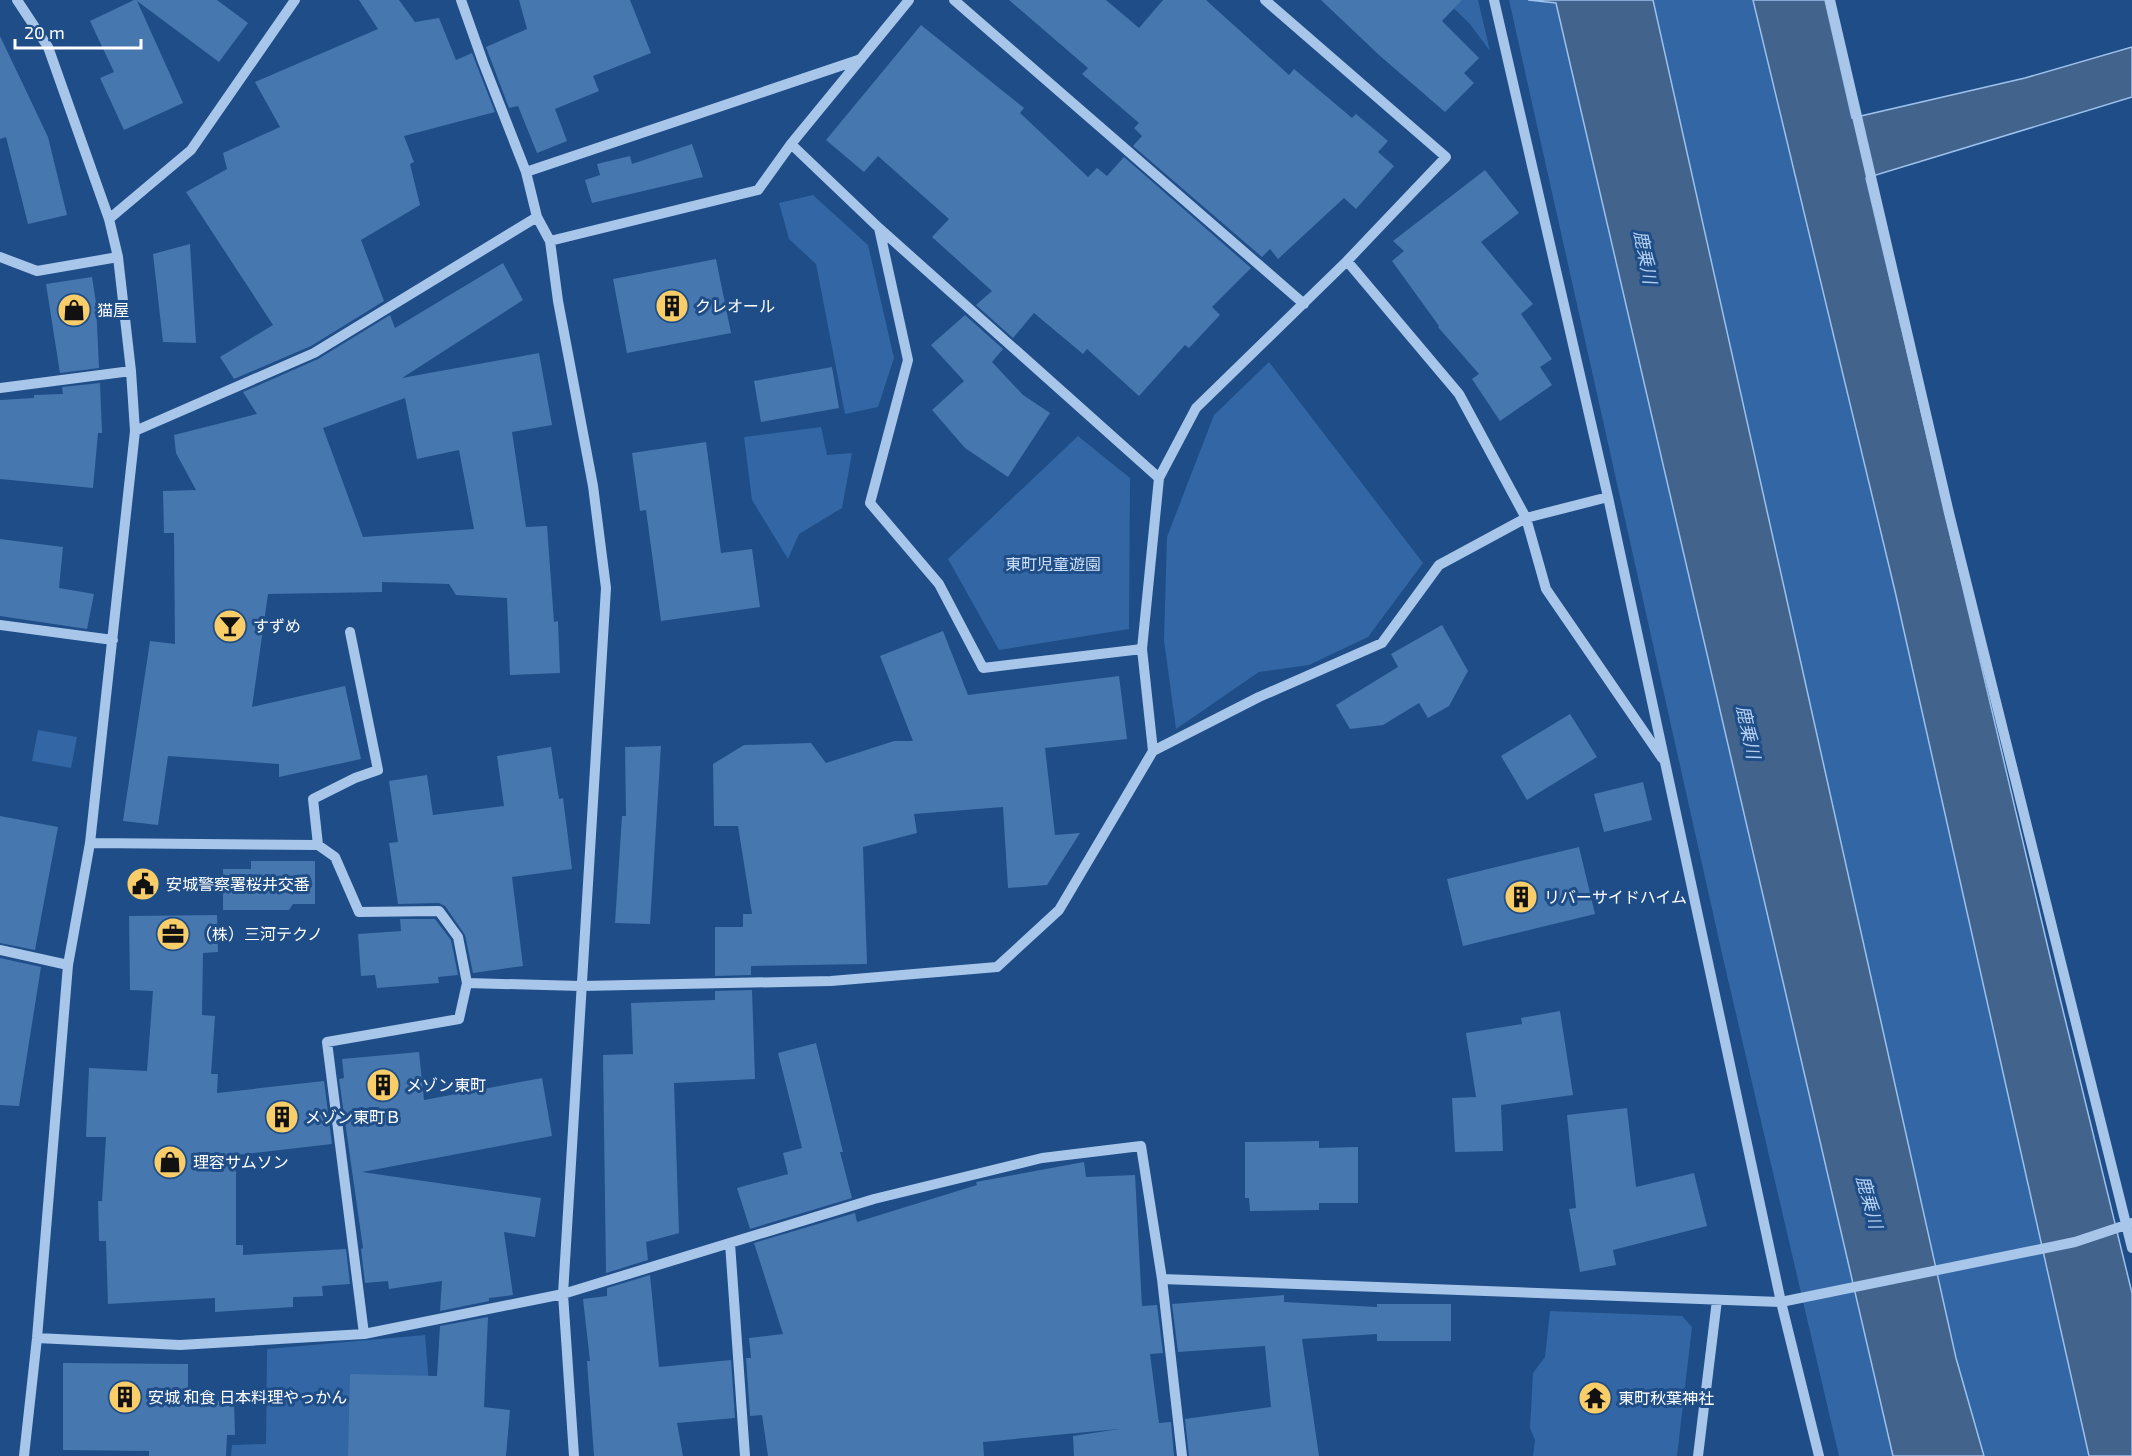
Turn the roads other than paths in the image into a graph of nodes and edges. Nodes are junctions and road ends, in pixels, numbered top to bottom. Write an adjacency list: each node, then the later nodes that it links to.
1 (17, 0): 13 (street)
2 (295, 0): 13 (street)
3 (461, 0): 11 (street)
4 (909, 0): 9 (street)
5 (954, 0): 19 (street)
6 (1265, 0): 18 (street)
7 (1494, 0): 24 (street)
8 (1830, 0): 38 (street)
9 (861, 59): 10 (street); 11 (street)
10 (790, 144): 14 (street); 15 (street)
11 (526, 172): 12 (street)
12 (537, 217): 15 (street); 22 (street)
13 (110, 219): 16 (street)
14 (879, 228): 23 (street); 29 (street)
15 (550, 241): 37 (street)
16 (118, 256): 17 (street); 20 (street)
17 (0, 257)
18 (1347, 261): 19 (street); 25 (street)
19 (1304, 304): 23 (street)
20 (131, 371): 21 (street); 22 (street)
21 (0, 387)
22 (135, 431): 28 (street)
23 (1160, 478): 29 (street)
24 (1608, 496): 25 (street); 31 (street)
25 (1526, 518): 30 (street); 31 (street)
26 (0, 625): 28 (street)
27 (350, 632): 33 (street)
28 (113, 640): 32 (street)
29 (1142, 649): 30 (street)
30 (1153, 752): 37 (street)
31 (1665, 764): 44 (street)
32 (90, 843): 33 (street); 35 (street)
33 (318, 845): 36 (street)
34 (0, 950): 35 (street)
35 (68, 965): 46 (street)
36 (467, 983): 37 (street); 45 (street)
37 (581, 986): 42 (street)
38 (2129, 1223): 40 (street); 44 (street)
39 (730, 1243): 41 (street); 42 (street); 49 (street)
40 (2132, 1248)
41 (1162, 1279): 43 (street); 50 (street)
42 (563, 1294): 45 (street); 48 (street)
43 (1717, 1300): 44 (street); 51 (street)
44 (1781, 1302): 52 (street)
45 (364, 1334): 46 (street)
46 (37, 1338): 47 (street)
47 (24, 1456)
48 (574, 1456)
49 (745, 1456)
50 (1182, 1456)
51 (1698, 1456)
52 (1819, 1456)

